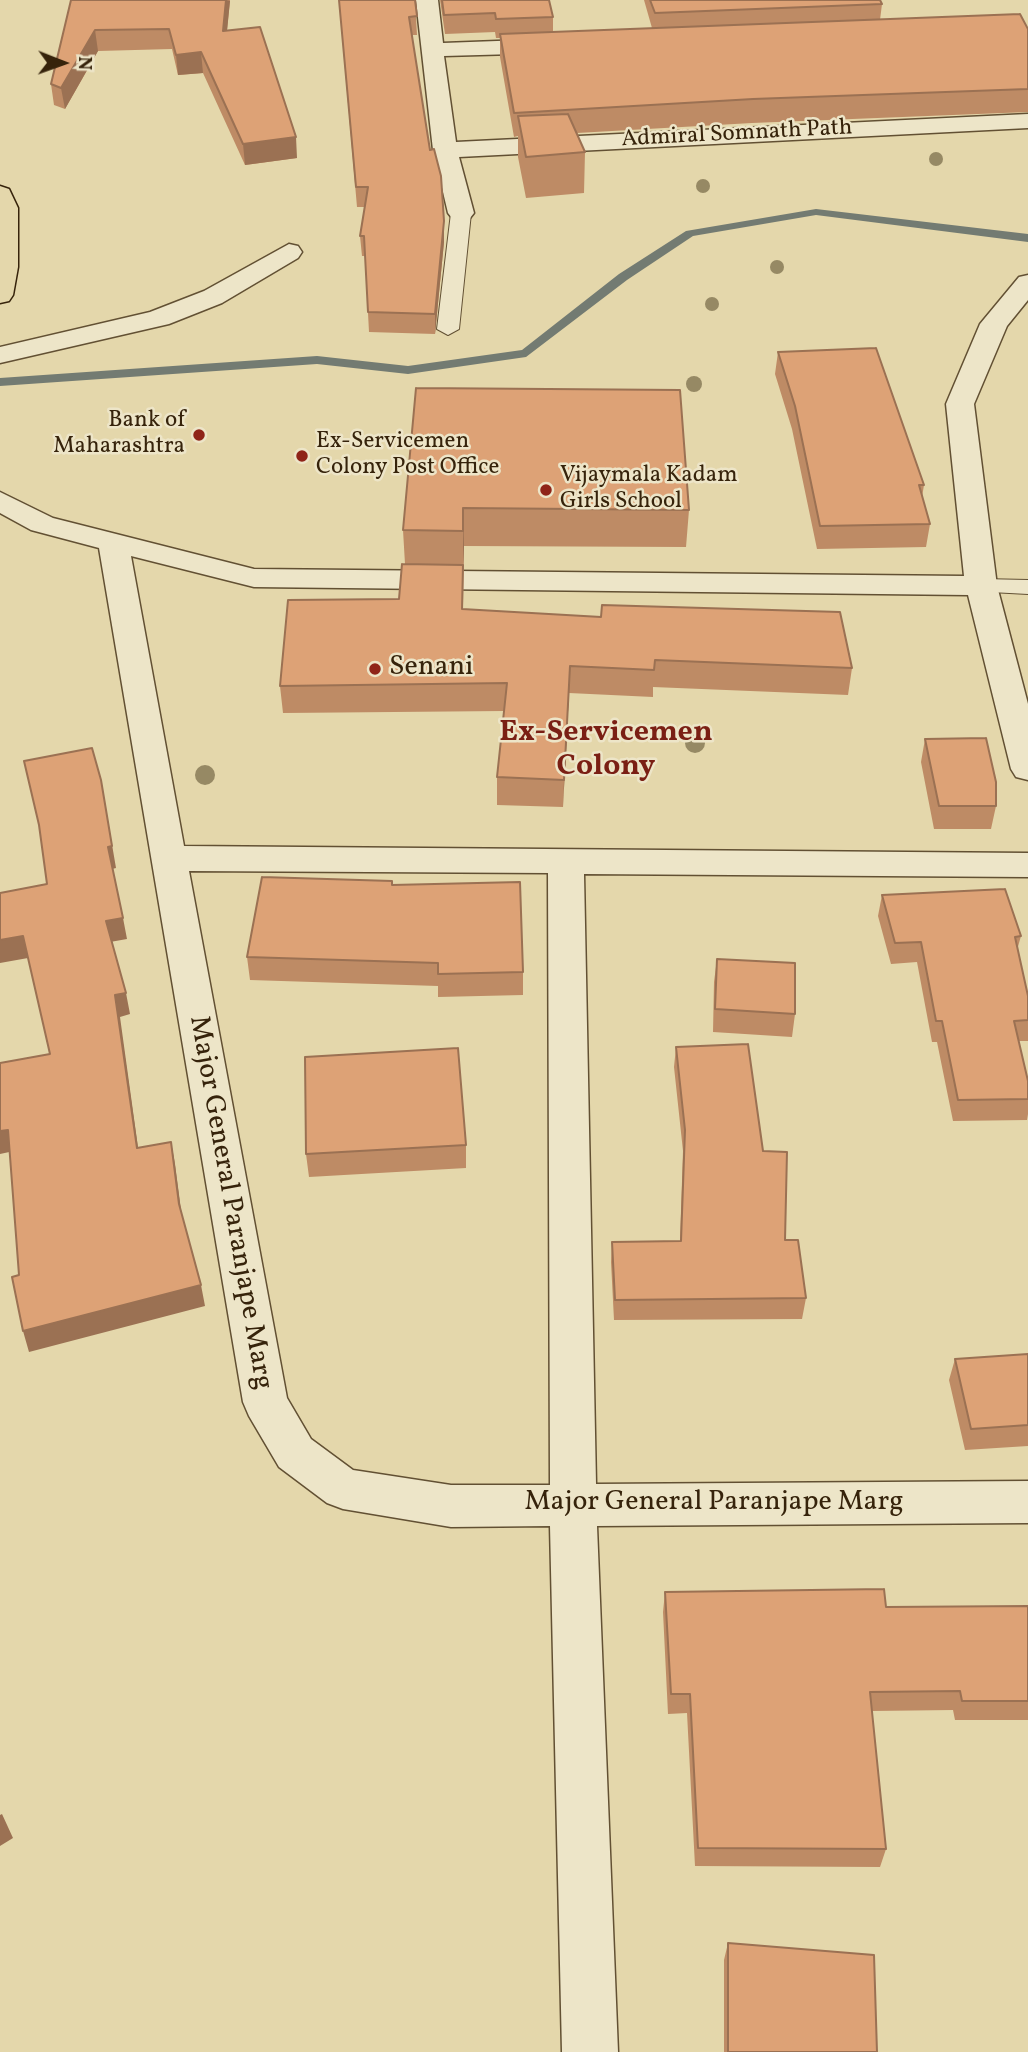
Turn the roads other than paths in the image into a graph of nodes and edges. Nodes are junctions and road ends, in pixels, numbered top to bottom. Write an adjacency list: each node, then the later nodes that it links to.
1 (427, 0): 3 (street)
2 (570, 45): 3 (street)
3 (432, 50): 5 (street)
4 (1028, 121): 5 (street, Admiral Somnath Path)
5 (445, 150): 7 (street)
6 (0, 194): 10 (main road)
7 (461, 213): 11 (lane)
8 (289, 253): 12 (street)
9 (1028, 282): 15 (street)
10 (0, 295)
11 (448, 329)
12 (0, 355)
13 (0, 501): 14 (street)
14 (113, 542): 15 (street); 18 (street, Major General Paranjape Marg)
15 (981, 586): 16 (lane); 17 (street)
16 (1028, 587)
17 (1028, 769)
18 (167, 858): 19 (street); 22 (street, Major General Paranjape Marg)
19 (566, 861): 20 (street); 22 (street)
20 (1028, 865)
21 (1028, 1502): 22 (street, Major General Paranjape Marg)
22 (573, 1506): 23 (street)
23 (590, 2052)

